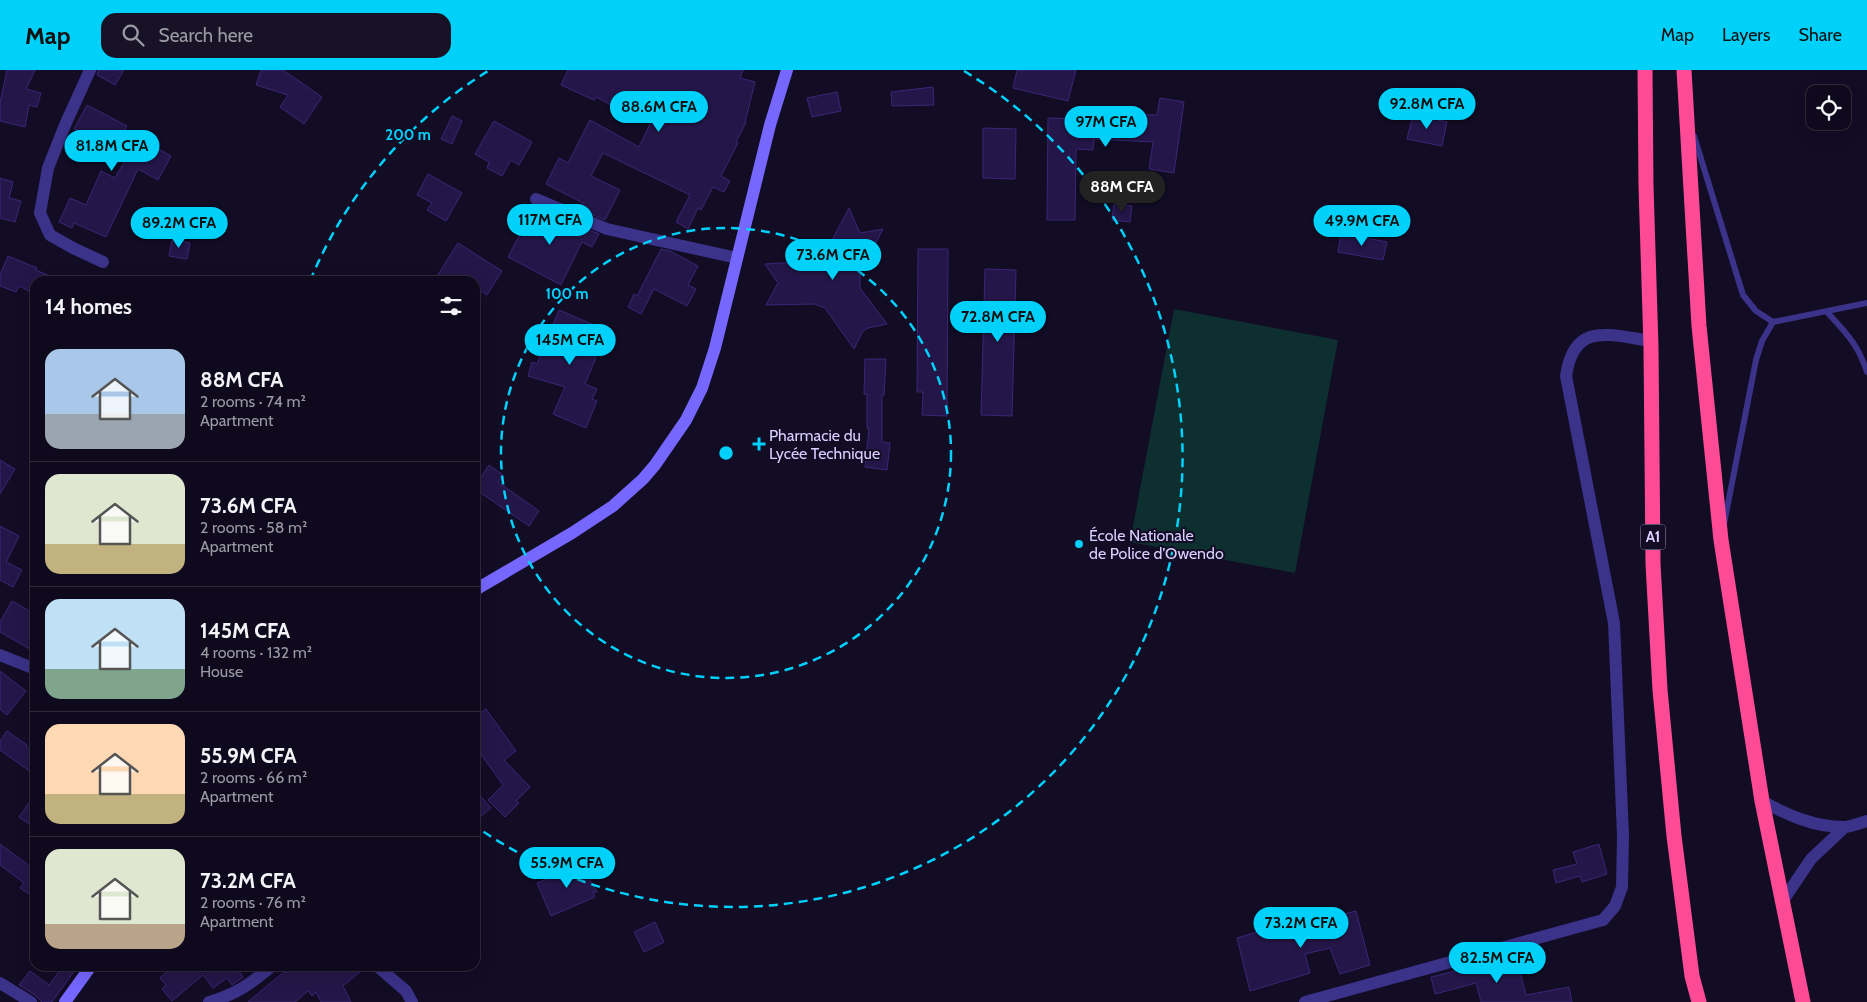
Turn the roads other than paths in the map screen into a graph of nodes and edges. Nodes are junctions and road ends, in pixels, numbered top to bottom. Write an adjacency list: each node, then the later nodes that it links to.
1 (90, 70): 8 (street)
2 (785, 70): 7 (street)
3 (1645, 70): 12 (highway, A1)
4 (1684, 70): 5 (highway)
5 (1688, 119): 11 (lane); 14 (highway)
6 (536, 199): 7 (street)
7 (738, 258): 15 (street)
8 (104, 262)
9 (1867, 303): 10 (lane)
10 (1827, 312): 11 (lane); 13 (lane)
11 (1773, 322): 14 (lane)
12 (1651, 341): 30 (street); 31 (highway, A1)
13 (1867, 372)
14 (1721, 540): 18 (highway)
15 (480, 587)
16 (0, 655): 17 (street)
17 (30, 666)
18 (1762, 801): 20 (street); 21 (highway)
19 (1867, 821): 20 (street)
20 (1845, 827): 21 (street)
21 (1782, 902): 32 (highway)
22 (88, 971): 27 (street)
23 (266, 971): 28 (street)
24 (383, 971): 29 (street)
25 (0, 983): 26 (street)
26 (31, 1002)
27 (65, 1002)
28 (209, 1002)
29 (412, 1002)
30 (1305, 1002)
31 (1698, 1002)
32 (1803, 1002)

